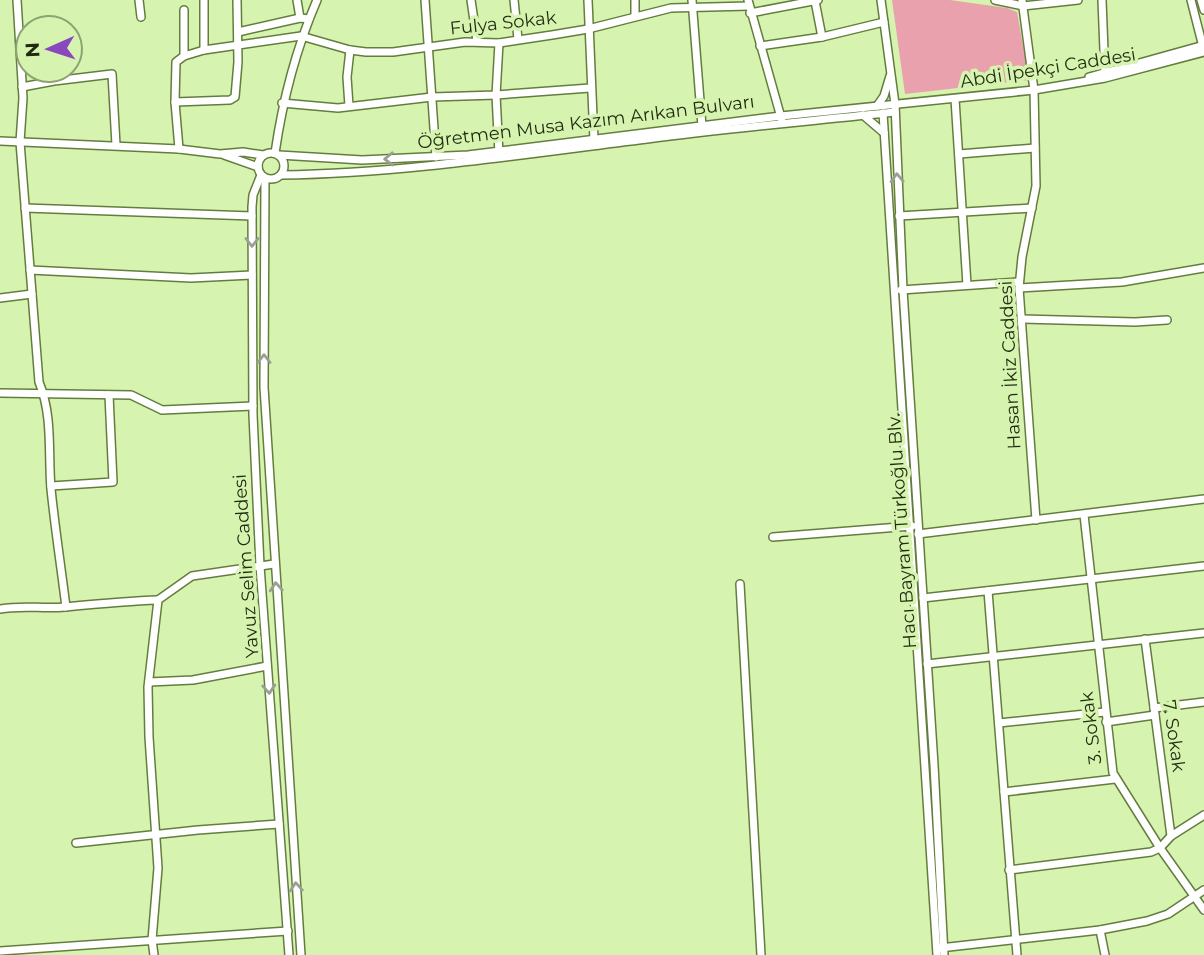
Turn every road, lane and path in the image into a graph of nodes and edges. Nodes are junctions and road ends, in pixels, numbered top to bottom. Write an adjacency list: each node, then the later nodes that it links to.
1 (17, 0): 45 (street)
2 (139, 0): 26 (street)
3 (204, 0): 40 (street)
4 (237, 0): 30 (street)
5 (297, 0): 27 (street)
6 (317, 0): 27 (street)
7 (425, 0): 38 (street)
8 (471, 0): 34 (street)
9 (514, 0): 33 (street)
10 (588, 0): 29 (street)
11 (635, 0): 25 (street)
12 (817, 0): 21 (street, Fulya Sokak); 32 (street)
13 (881, 0): 28 (street, Hacı Bayram Türkoğlu Blv.)
14 (995, 0): 19 (street)
15 (1078, 0): 19 (street)
16 (1102, 0): 44 (street)
17 (1191, 0): 39 (street)
18 (1201, 0): 24 (street)
19 (1023, 3): 47 (street, Hasan İkiz Caddesi)
20 (692, 4): 22 (street, Fulya Sokak); 25 (street, Fulya Sokak); 59 (street)
21 (781, 4): 22 (street, Fulya Sokak)
22 (749, 6): 37 (street)
23 (183, 10): 42 (street)
24 (1204, 10)
25 (635, 16): 29 (street, Fulya Sokak)
26 (141, 17)
27 (304, 19): 30 (street); 31 (street)
28 (884, 22): 32 (street); 43 (street, Hacı Bayram Türkoğlu Blv.)
29 (588, 29): 33 (street, Fulya Sokak); 46 (street)
30 (238, 32): 36 (street)
31 (301, 36): 36 (street); 41 (street, Fulya Sokak); 52 (street)
32 (822, 37): 37 (street)
33 (518, 39): 35 (street, Fulya Sokak)
34 (477, 41): 35 (street, Fulya Sokak); 38 (street, Fulya Sokak)
35 (499, 43): 48 (street)
36 (238, 46): 40 (street); 51 (street)
37 (760, 46): 58 (street)
38 (428, 47): 41 (street, Fulya Sokak); 49 (street)
39 (1204, 49): 44 (street, Abdi İpekçi Caddesi)
40 (204, 50): 42 (street)
41 (349, 50): 53 (street)
42 (184, 56): 51 (street)
43 (891, 72): 54 (street); 55 (street, Hacı Bayram Türkoğlu Blv.)
44 (1105, 76): 47 (street, Abdi İpekçi Caddesi)
45 (22, 87): 63 (street); 64 (street)
46 (590, 88): 48 (street); 61 (street)
47 (1034, 90): 50 (street, Abdi İpekçi Caddesi); 65 (street, Hasan İkiz Caddesi)
48 (496, 95): 49 (street); 71 (street)
49 (432, 97): 53 (street); 72 (street)
50 (955, 99): 55 (street, Abdi İpekçi Caddesi); 67 (street)
51 (175, 102): 66 (street)
52 (282, 103): 53 (street); 69 (street)
53 (349, 106)
54 (877, 106): 55 (street, Öğretmen Musa Kazım Arıkan Bulvarı); 58 (street, Öğretmen Musa Kazım Arıkan Bulvarı)
55 (895, 108): 56 (street, Öğretmen Musa Kazım Arıkan Bulvarı); 79 (street, Hacı Bayram Türkoğlu Blv., one-way to 55)
56 (883, 113): 57 (street, Öğretmen Musa Kazım Arıkan Bulvarı); 60 (street, Hacı Bayram Türkoğlu Blv.)
57 (863, 115): 58 (street, Öğretmen Musa Kazım Arıkan Bulvarı); 60 (street)
58 (782, 120): 59 (street, Öğretmen Musa Kazım Arıkan Bulvarı); 71 (street, Öğretmen Musa Kazım Arıkan Bulvarı)
59 (702, 126): 61 (street, Öğretmen Musa Kazım Arıkan Bulvarı)
60 (884, 133): 85 (street, Hacı Bayram Türkoğlu Blv.)
61 (594, 140): 71 (street, Öğretmen Musa Kazım Arıkan Bulvarı)
62 (0, 141): 63 (street)
63 (20, 142): 64 (street); 75 (street)
64 (116, 145): 66 (street)
65 (1035, 148): 67 (street); 76 (street, Hasan İkiz Caddesi)
66 (180, 149): 68 (street)
67 (959, 153): 77 (street)
68 (220, 154): 70 (street); 73 (street)
69 (277, 154): 70 (street); 72 (street, Öğretmen Musa Kazım Arıkan Bulvarı, one-way to 69); 74 (street)
70 (263, 155): 73 (street)
71 (499, 155): 72 (street, Öğretmen Musa Kazım Arıkan Bulvarı); 74 (street, Öğretmen Musa Kazım Arıkan Bulvarı)
72 (436, 157)
73 (261, 173): 74 (street); 78 (street, Yavuz Selim Caddesi); 101 (street, Yavuz Selim Caddesi, one-way to 73)
74 (281, 175)
75 (24, 208): 78 (street); 81 (street)
76 (1032, 208): 77 (street); 84 (street, Hasan İkiz Caddesi)
77 (962, 213): 79 (street); 83 (street)
78 (252, 216): 82 (street, Yavuz Selim Caddesi, one-way to 82)
79 (898, 216): 85 (street, Hacı Bayram Türkoğlu Blv.)
80 (1204, 268): 84 (street)
81 (30, 270): 82 (street); 86 (street)
82 (252, 275): 93 (street, Yavuz Selim Caddesi)
83 (967, 285): 84 (street); 85 (street)
84 (1019, 285): 88 (street, Hasan İkiz Caddesi)
85 (899, 290): 98 (street, Hacı Bayram Türkoğlu Blv.)
86 (32, 294): 87 (street); 91 (street)
87 (0, 298)
88 (1021, 319): 89 (street); 97 (street, Hasan İkiz Caddesi)
89 (1167, 320)
90 (0, 393): 91 (street)
91 (43, 393): 92 (street); 94 (street)
92 (109, 394): 93 (street); 94 (street)
93 (253, 406): 103 (street, Yavuz Selim Caddesi)
94 (51, 486): 109 (street)
95 (1204, 499): 96 (street)
96 (1084, 515): 97 (street); 104 (street, 3. Sokak)
97 (1035, 520): 99 (street)
98 (914, 526): 99 (street, Hacı Bayram Türkoğlu Blv.); 100 (street); 140 (street, Hacı Bayram Türkoğlu Blv.)
99 (918, 534): 107 (street, Hacı Bayram Türkoğlu Blv.)
100 (773, 537)
101 (274, 564): 103 (street); 143 (street, Yavuz Selim Caddesi, one-way to 101)
102 (1204, 565): 104 (street)
103 (260, 566): 108 (street); 116 (street, Yavuz Selim Caddesi)
104 (1091, 578): 106 (street); 113 (street, 3. Sokak)
105 (740, 584): 144 (street)
106 (988, 591): 107 (street); 114 (street)
107 (923, 598): 115 (street, Hacı Bayram Türkoğlu Blv.)
108 (158, 600): 109 (street); 117 (street)
109 (66, 607): 110 (street)
110 (0, 609)
111 (1204, 633): 112 (street)
112 (1145, 639): 113 (street); 120 (street, 7. Sokak)
113 (1098, 645): 114 (street); 119 (street, 3. Sokak)
114 (992, 655): 115 (street); 122 (street)
115 (927, 664): 140 (street, Hacı Bayram Türkoğlu Blv.)
116 (267, 666): 117 (street); 126 (street, Yavuz Selim Caddesi, one-way to 126)
117 (149, 682): 127 (street)
118 (1204, 702): 120 (street)
119 (1105, 712): 121 (street, 3. Sokak); 122 (street)
120 (1155, 712): 121 (street); 128 (street, 7. Sokak)
121 (1106, 722): 123 (street, 3. Sokak)
122 (999, 723): 124 (street)
123 (1115, 779): 124 (street); 130 (street, 3. Sokak)
124 (1004, 792): 131 (street)
125 (1204, 815): 128 (street)
126 (279, 824): 127 (street); 136 (street, Yavuz Selim Caddesi)
127 (156, 834): 129 (street); 137 (street)
128 (1171, 836): 130 (street)
129 (76, 843)
130 (1160, 848): 131 (street); 133 (street, 3. Sokak)
131 (1009, 870): 138 (street)
132 (1204, 890): 133 (street)
133 (1194, 896): 134 (street, 3. Sokak); 135 (street)
134 (1204, 910)
135 (1100, 930): 138 (street); 146 (street)
136 (288, 931): 137 (street); 142 (street, Yavuz Selim Caddesi)
137 (152, 940): 139 (street); 141 (street)
138 (1015, 940): 140 (street); 145 (street)
139 (0, 951)
140 (940, 952)
141 (155, 955)
142 (289, 955)
143 (301, 955)
144 (761, 955)
145 (1017, 955)
146 (1105, 955)

